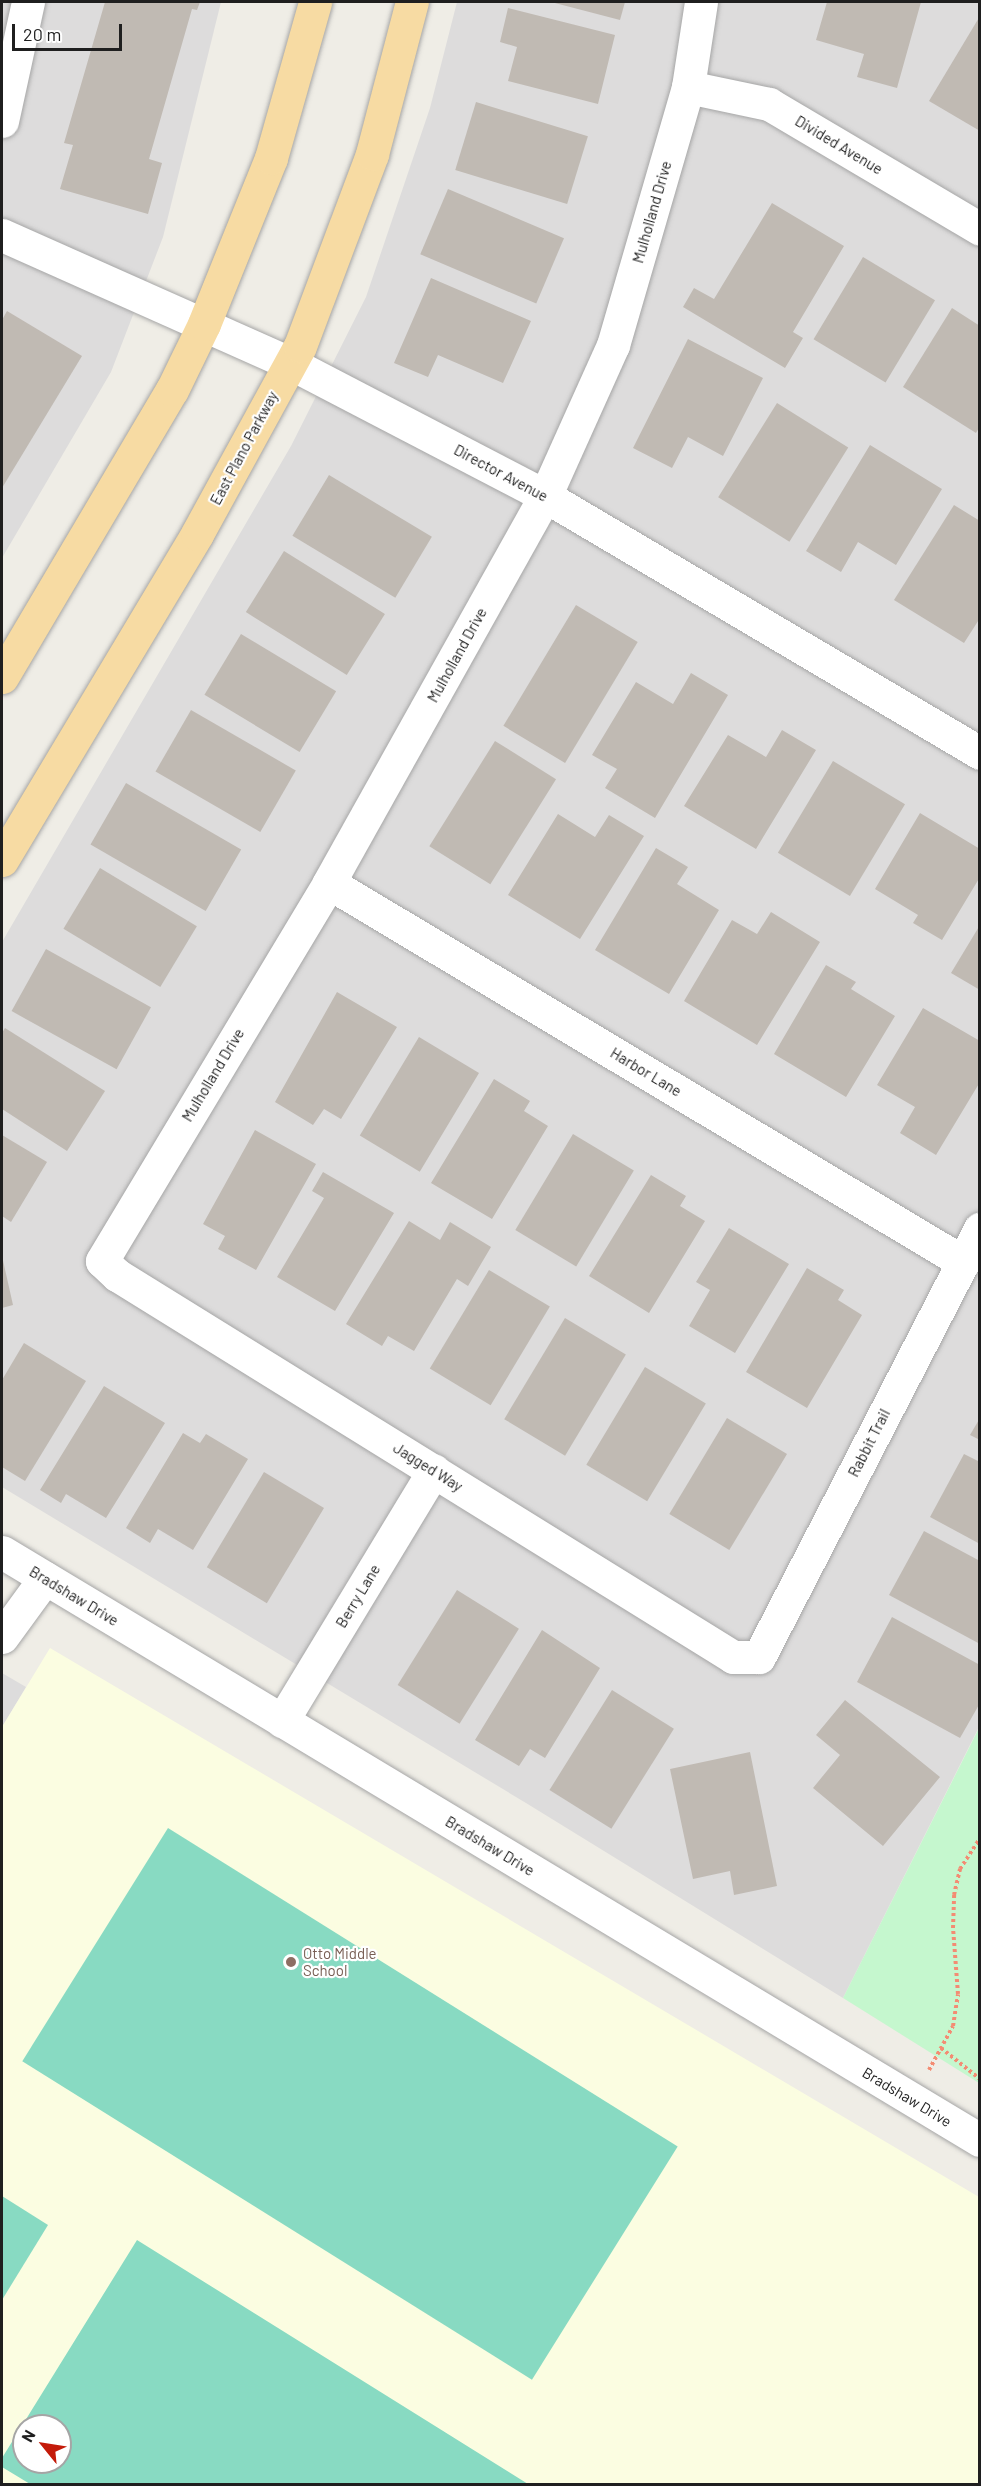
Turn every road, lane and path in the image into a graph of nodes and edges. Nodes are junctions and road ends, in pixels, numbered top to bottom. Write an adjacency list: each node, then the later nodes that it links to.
1 (28, 2): 6 (street)
2 (315, 2): 9 (main road)
3 (412, 2): 10 (main road, East Plano Parkway)
4 (701, 2): 5 (street, Mulholland Drive)
5 (688, 87): 7 (street, Divided Avenue); 11 (street, Mulholland Drive)
6 (2, 121)
7 (980, 229)
8 (2, 235): 9 (street, Director Avenue)
9 (204, 324): 10 (street, Director Avenue); 12 (main road)
10 (290, 363): 11 (street, Director Avenue); 14 (main road, East Plano Parkway)
11 (545, 496): 13 (street, Director Avenue); 15 (street, Mulholland Drive)
12 (2, 677)
13 (980, 753)
14 (2, 860)
15 (329, 883): 17 (street, Mulholland Drive); 18 (street, Harbor Lane)
16 (980, 1229): 18 (street, Rabbit Trail)
17 (102, 1261): 19 (street, Jagged Way)
18 (963, 1262): 23 (street, Rabbit Trail)
19 (434, 1470): 23 (street, Jagged Way); 24 (street, Berry Lane)
20 (2, 1552): 21 (street, Bradshaw Drive)
21 (45, 1578): 22 (street); 24 (street, Bradshaw Drive)
22 (2, 1637)
23 (759, 1657)
24 (282, 1721): 28 (street, Bradshaw Drive)
25 (980, 1838): 26 (path)
26 (942, 2048): 27 (path); 28 (path)
27 (980, 2079)
28 (911, 2099): 29 (street, Bradshaw Drive)
29 (980, 2140)

